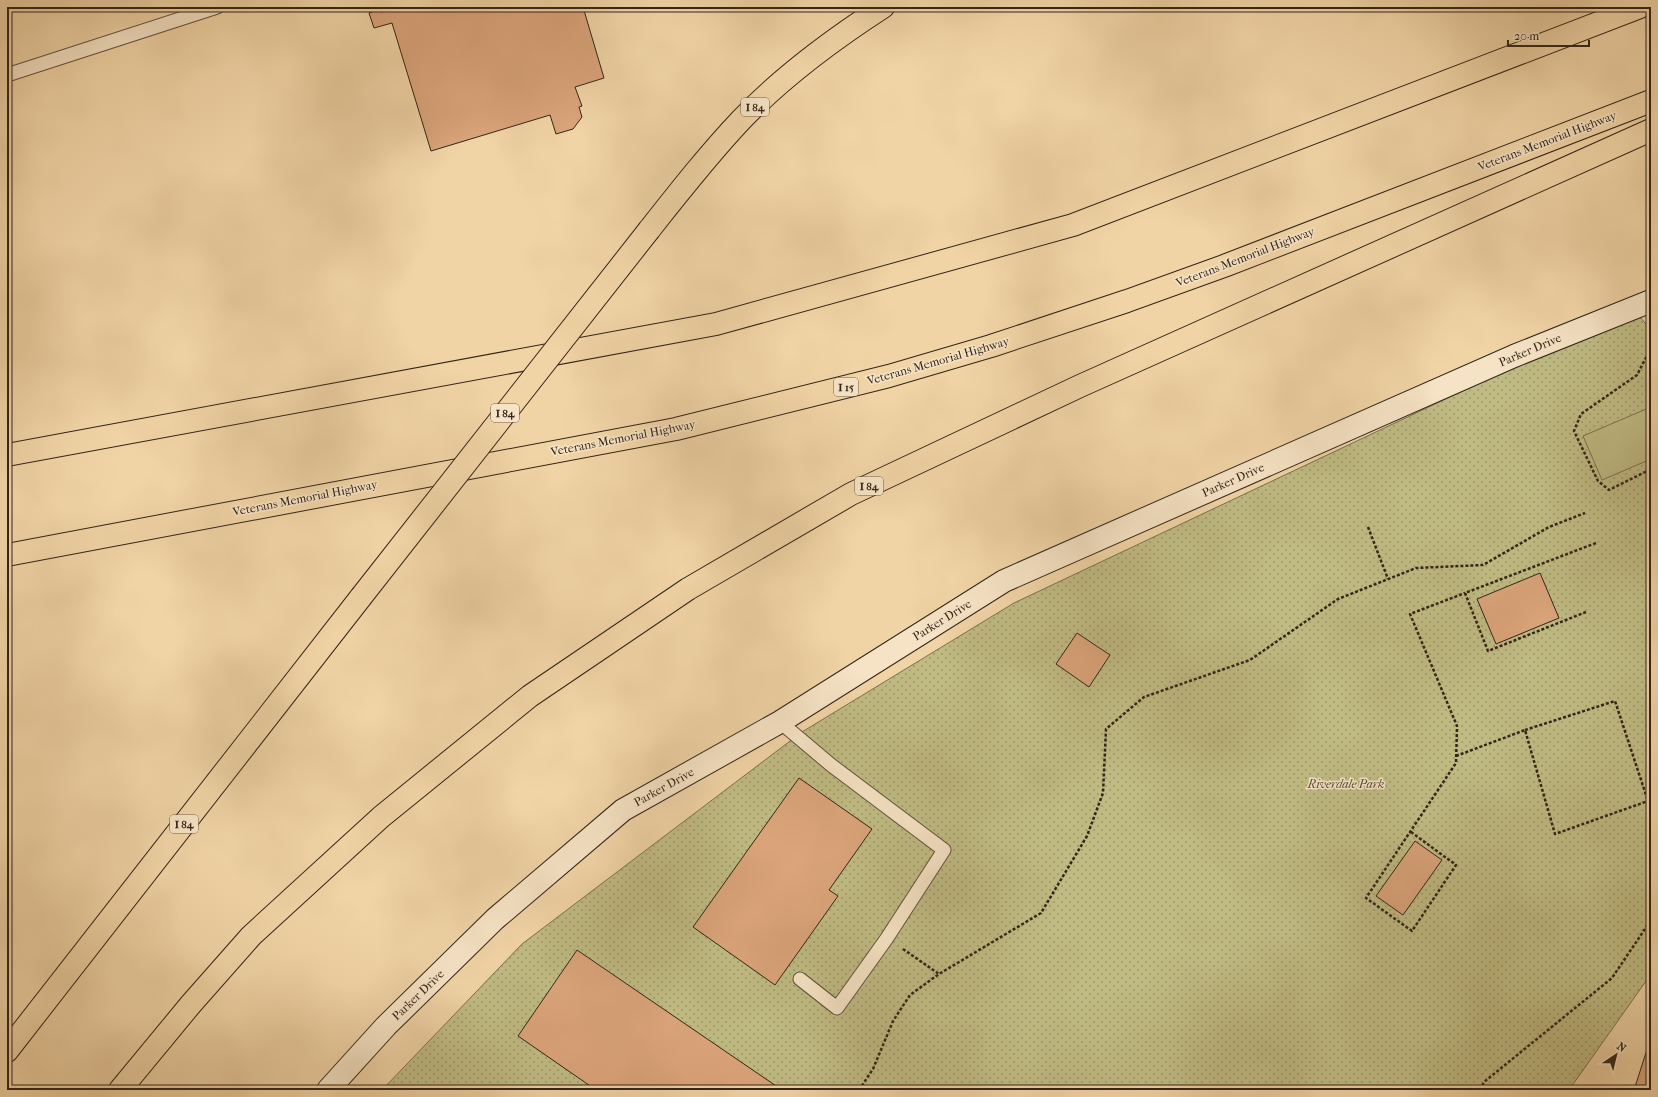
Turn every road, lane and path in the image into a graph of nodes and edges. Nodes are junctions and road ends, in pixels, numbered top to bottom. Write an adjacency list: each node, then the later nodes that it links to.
1 (217, 7): 4 (lane)
2 (883, 7): 27 (highway, I 84, bridge)
3 (1640, 7): 9 (highway)
4 (7, 75)
5 (1651, 101): 14 (highway, Veterans Memorial Highway / I 15)
6 (1651, 130): 28 (highway, I 84)
7 (1651, 301): 18 (street, Parker Drive)
8 (1651, 348): 10 (path)
9 (7, 455)
10 (1651, 469)
11 (1585, 513): 15 (path)
12 (1368, 527): 15 (path)
13 (1596, 543): 16 (path)
14 (7, 555)
15 (1388, 579): 25 (path)
16 (1465, 593): 17 (path); 20 (path)
17 (1586, 612)
18 (780, 722): 26 (lane); 29 (street, Parker Drive)
19 (1525, 730): 20 (path); 21 (path); 21 (path)
20 (1456, 756): 22 (path)
21 (1650, 802)
22 (1411, 832): 22 (path)
23 (1651, 920): 31 (path)
24 (900, 947): 25 (path)
25 (938, 974): 30 (path)
26 (800, 979)
27 (7, 1052)
28 (120, 1090)
29 (328, 1090)
30 (859, 1090)
31 (1480, 1090)

